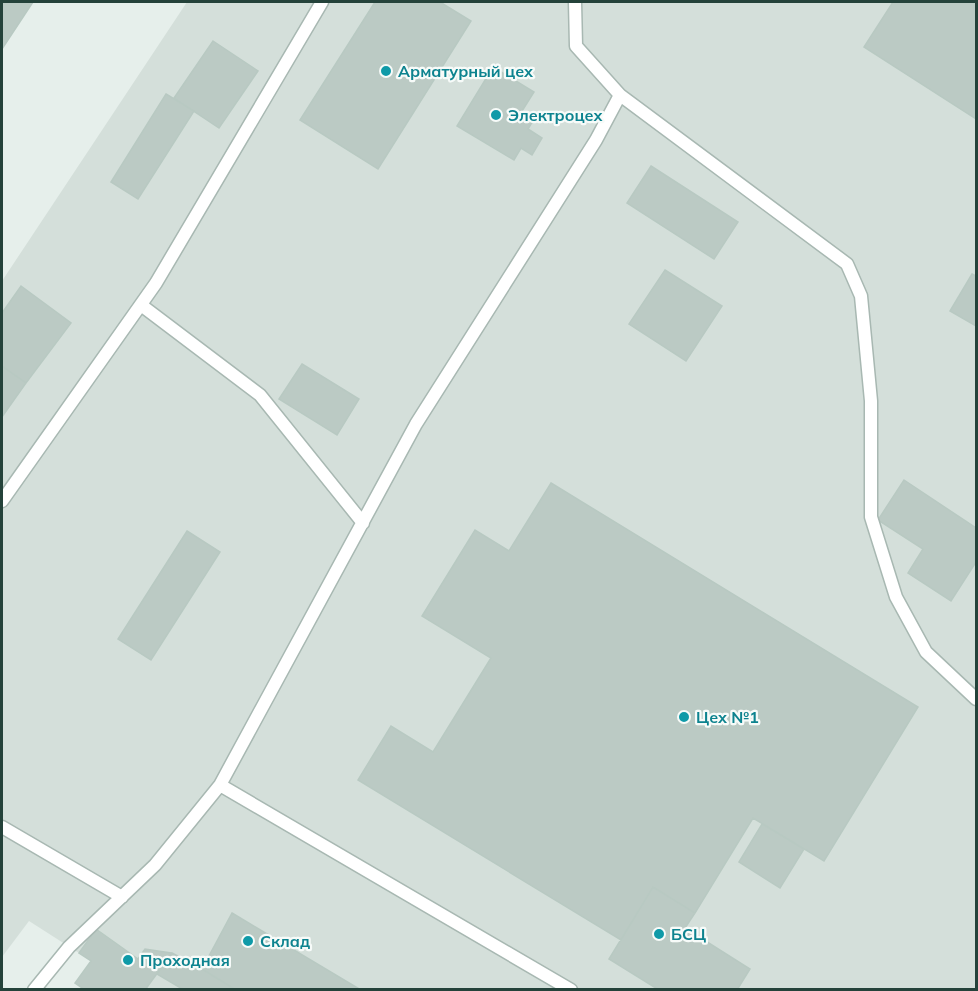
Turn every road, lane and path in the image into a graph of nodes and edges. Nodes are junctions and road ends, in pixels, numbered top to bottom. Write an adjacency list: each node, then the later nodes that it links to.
1 (322, 2): 4 (lane)
2 (574, 2): 3 (lane)
3 (620, 95): 6 (lane); 7 (lane)
4 (141, 305): 5 (lane); 6 (lane)
5 (2, 501)
6 (363, 523): 8 (lane)
7 (976, 699)
8 (220, 785): 10 (lane); 12 (lane)
9 (2, 827): 10 (lane)
10 (122, 897): 11 (lane)
11 (34, 990)
12 (571, 990)

